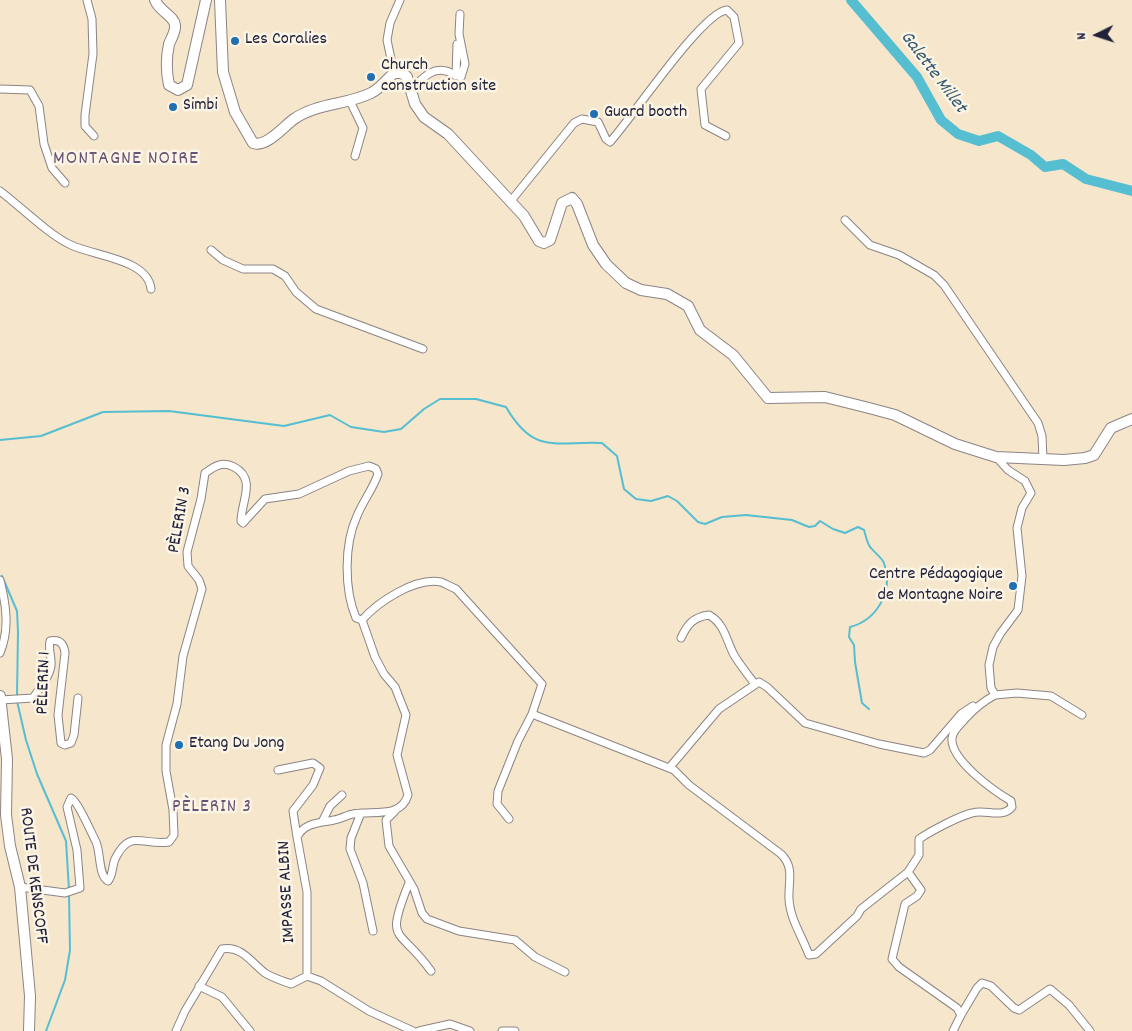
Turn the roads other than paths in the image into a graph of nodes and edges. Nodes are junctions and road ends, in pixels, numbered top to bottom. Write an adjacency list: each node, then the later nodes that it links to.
1 (87, 0): 13 (street)
2 (155, 0): 3 (street)
3 (206, 0)
4 (220, 0): 12 (street)
5 (400, 0): 8 (street)
6 (460, 14): 9 (street)
7 (457, 40): 9 (street)
8 (394, 73): 11 (street); 12 (street)
9 (456, 76): 11 (street)
10 (0, 89): 16 (street)
11 (411, 89): 18 (street)
12 (350, 101): 15 (street)
13 (94, 136)
14 (726, 136): 18 (street)
15 (355, 156)
16 (65, 183)
17 (0, 191): 21 (street)
18 (510, 202): 24 (street)
19 (845, 220): 25 (street)
20 (211, 250): 22 (street)
21 (151, 289)
22 (423, 349)
23 (1132, 419): 25 (street)
24 (996, 457): 25 (street); 31 (street)
25 (1043, 459)
26 (0, 580): 29 (street)
27 (362, 620): 35 (street); 40 (street); 47 (street, PÈLERIN 3)
28 (681, 638): 30 (street)
29 (0, 653)
30 (756, 684): 34 (street); 37 (street)
31 (995, 695): 34 (street); 36 (street)
32 (0, 698): 33 (street, PÈLERIN 1); 47 (street, ROUTE DE KENSCOFF)
33 (78, 698)
34 (980, 702): 45 (street)
35 (532, 714): 37 (street); 42 (street)
36 (1082, 715)
37 (670, 767): 45 (street)
38 (278, 770): 44 (street)
39 (342, 795): 43 (street)
40 (395, 811): 41 (street, IMPASSE ALBIN); 46 (street)
41 (361, 813): 43 (street, IMPASSE ALBIN); 48 (street)
42 (509, 819)
43 (323, 820): 44 (street, IMPASSE ALBIN)
44 (297, 837): 51 (street, IMPASSE ALBIN)
45 (908, 872): 53 (street)
46 (410, 883): 49 (street); 50 (street)
47 (20, 887): 54 (street, ROUTE DE KENSCOFF)
48 (373, 931)
49 (431, 971)
50 (565, 972)
51 (307, 976): 52 (street); 57 (street)
52 (199, 986): 55 (street); 56 (street)
53 (961, 1015): 62 (street); 63 (street)
54 (29, 1031)
55 (176, 1031)
56 (250, 1031)
57 (413, 1031)
58 (419, 1031): 59 (street)
59 (470, 1031)
60 (502, 1031): 61 (street)
61 (515, 1031)
62 (953, 1031)
63 (1090, 1031)

